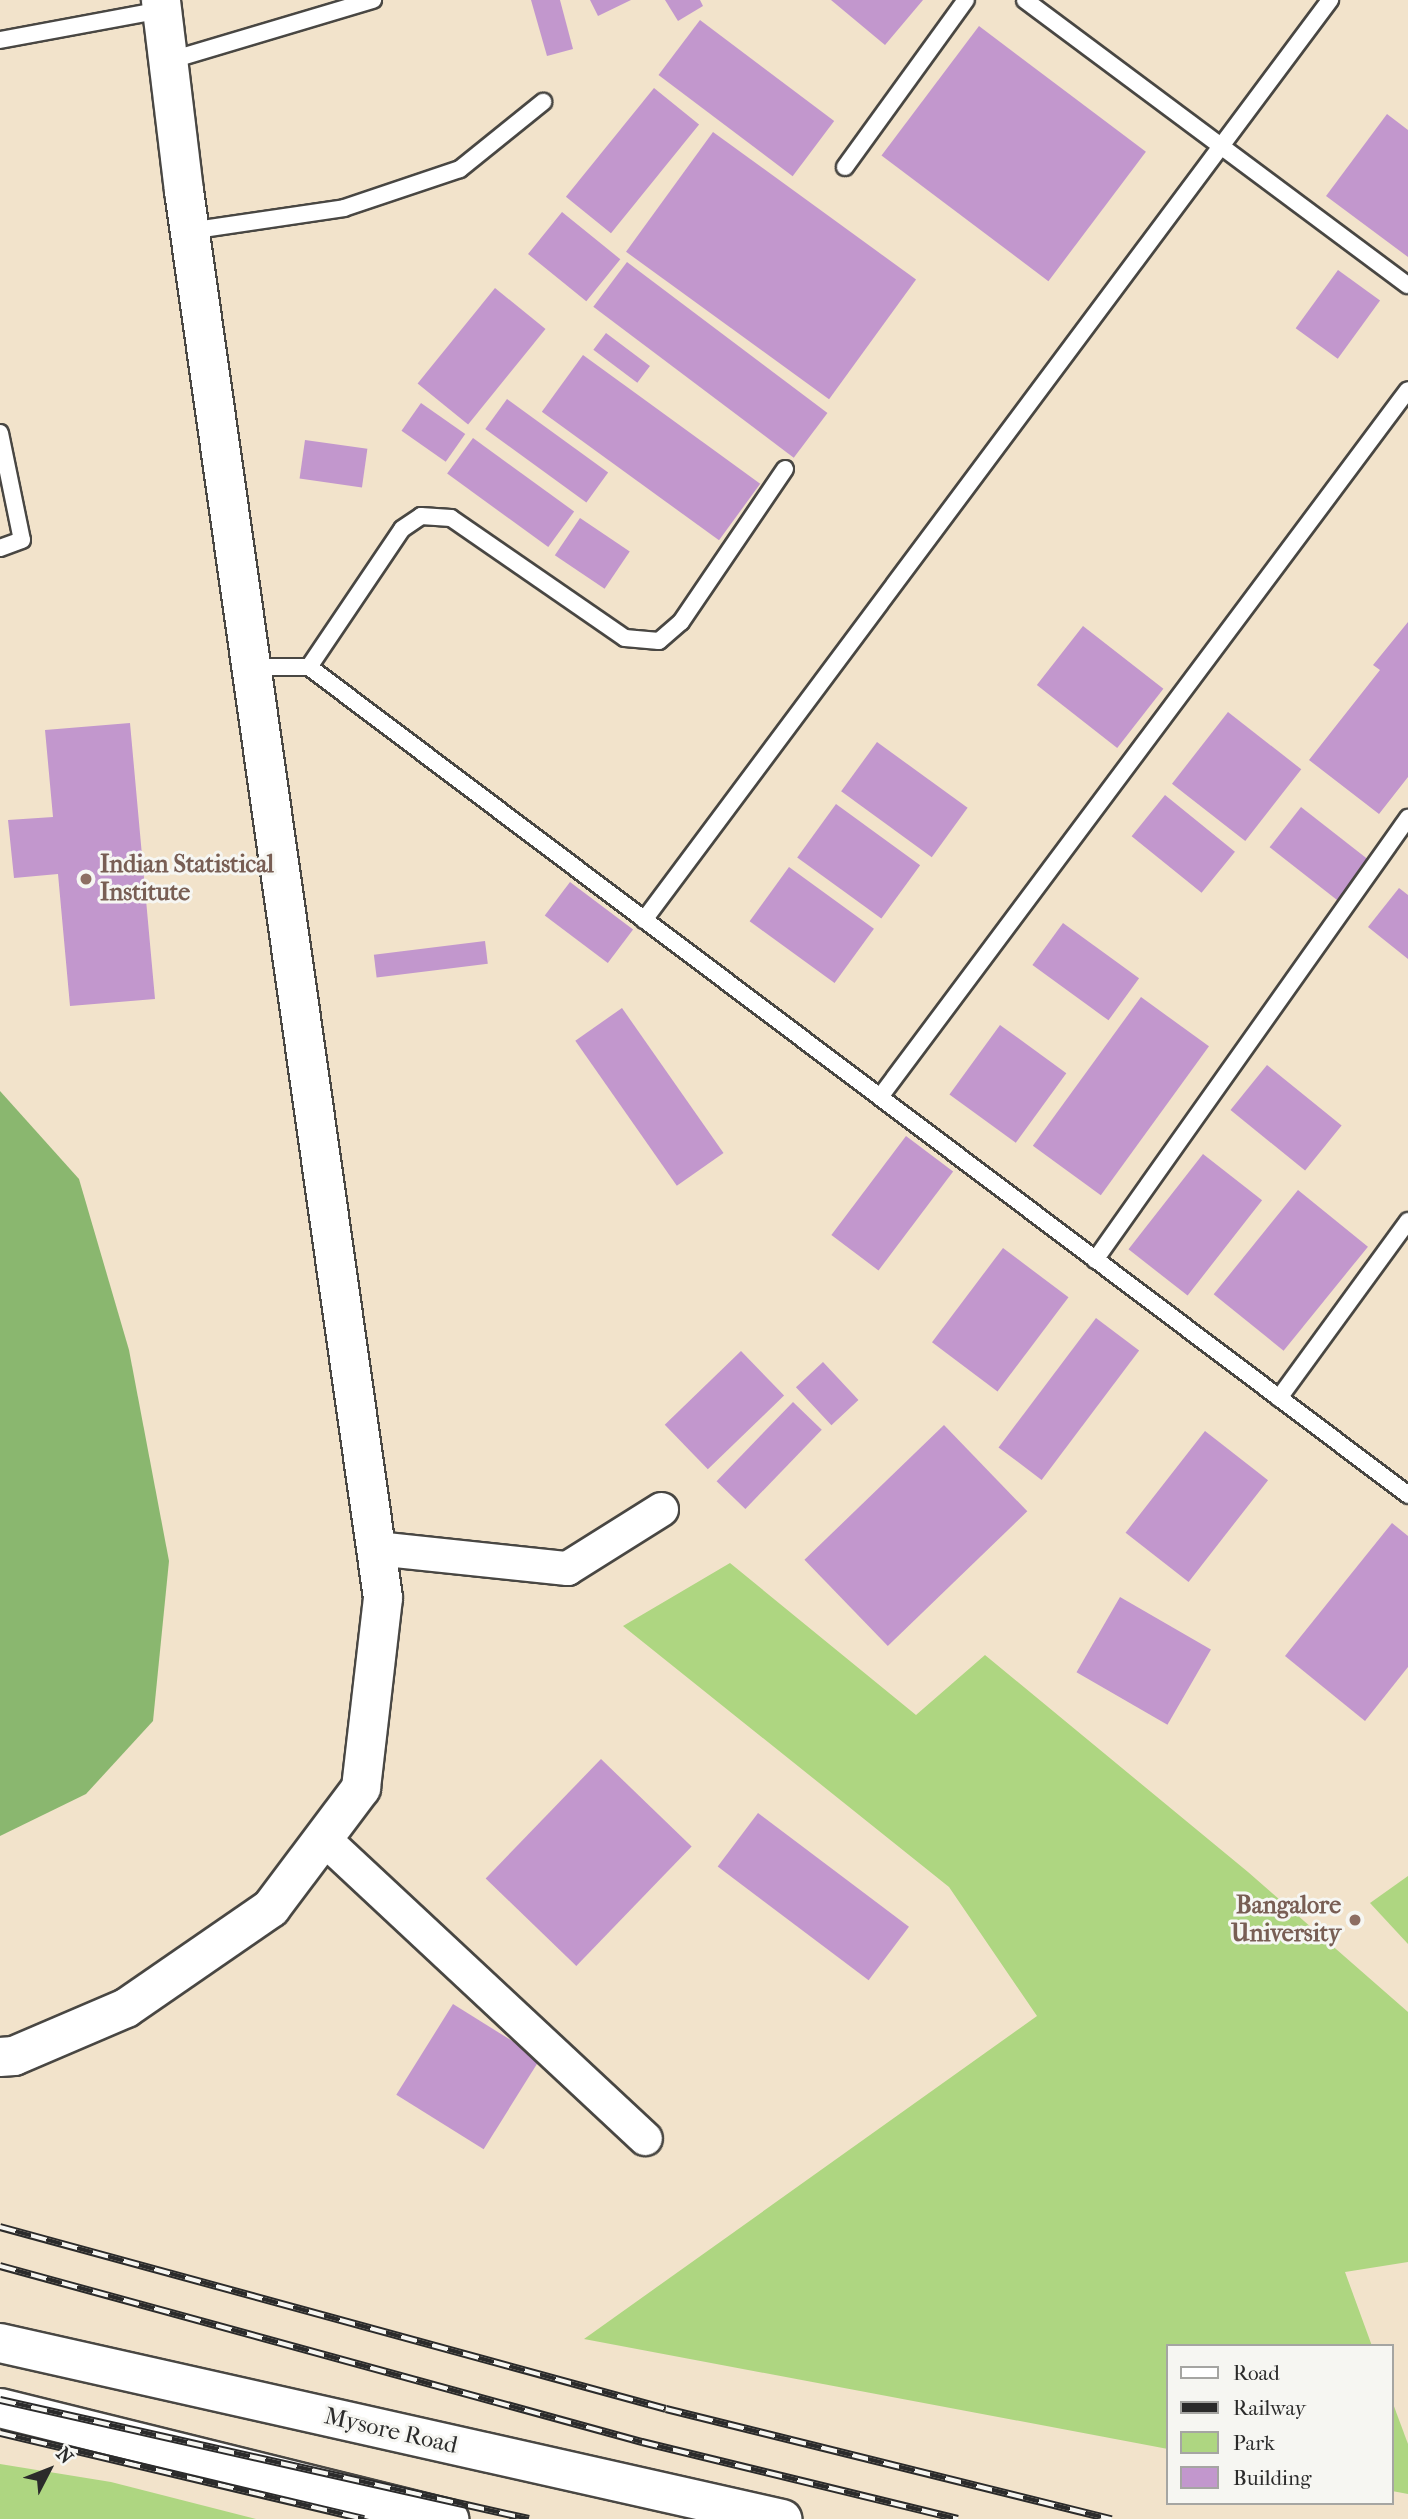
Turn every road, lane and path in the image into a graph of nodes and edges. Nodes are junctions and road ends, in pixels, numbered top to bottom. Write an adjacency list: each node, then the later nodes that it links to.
1 (373, 0): 7 (lane)
2 (966, 0): 10 (lane)
3 (1026, 0): 9 (lane)
4 (1330, 0): 9 (lane)
5 (162, 5): 6 (lane); 7 (main road)
6 (0, 40)
7 (168, 61): 11 (main road)
8 (543, 102): 11 (lane)
9 (1222, 144): 12 (lane); 20 (lane)
10 (845, 167)
11 (189, 231): 17 (main road)
12 (1408, 285)
13 (1408, 390): 21 (lane)
14 (0, 433): 16 (lane)
15 (785, 469): 18 (lane)
16 (0, 548)
17 (251, 667): 18 (lane); 27 (main road)
18 (309, 667): 20 (lane)
19 (1408, 818): 23 (lane)
20 (644, 920): 21 (lane)
21 (880, 1097): 23 (lane)
22 (1408, 1221): 24 (lane)
23 (1095, 1260): 24 (lane)
24 (1279, 1398): 25 (lane)
25 (1408, 1495)
26 (661, 1509): 27 (street)
27 (376, 1548): 28 (main road)
28 (323, 1838): 29 (main road); 30 (street)
29 (0, 2057)
30 (645, 2138)
31 (0, 2343): 34 (main road, Mysore Road)
32 (0, 2408): 33 (main road)
33 (450, 2519)
34 (782, 2519)

